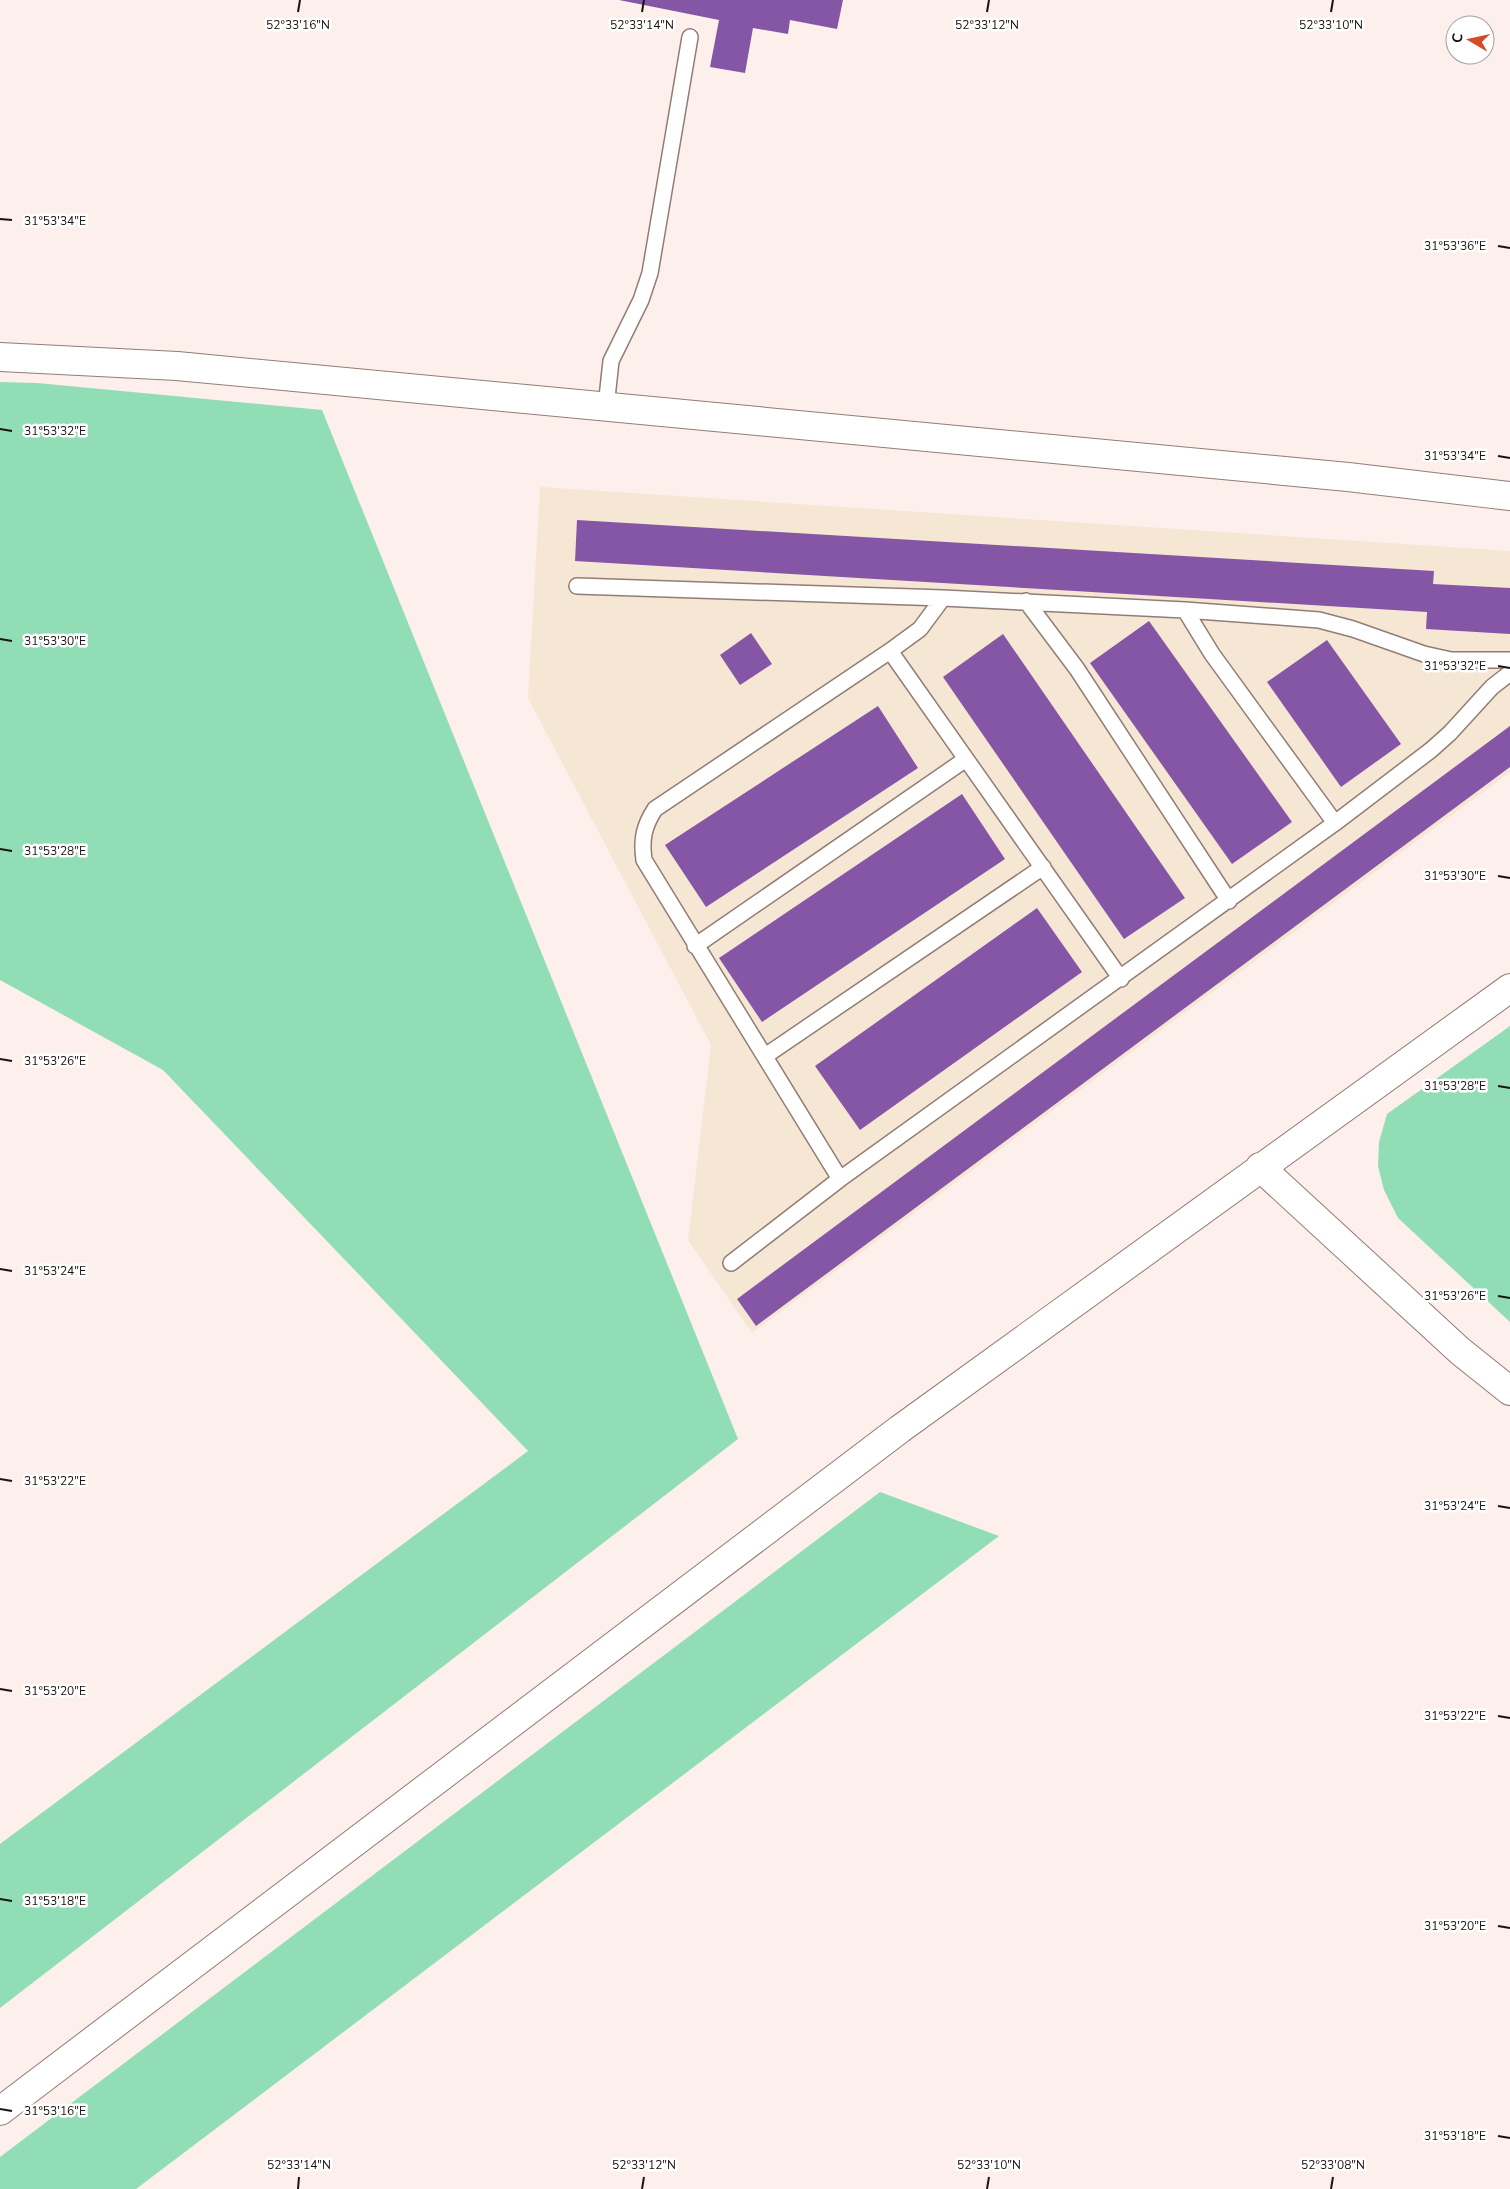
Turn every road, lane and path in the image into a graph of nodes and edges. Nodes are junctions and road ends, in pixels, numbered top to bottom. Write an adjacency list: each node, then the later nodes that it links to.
1 (690, 37): 3 (lane)
2 (0, 357): 3 (street)
3 (606, 407): 4 (street)
4 (1510, 496)
5 (577, 586): 6 (lane)
6 (943, 598): 7 (lane); 9 (lane)
7 (1026, 601): 8 (lane); 15 (lane)
8 (1185, 610): 10 (lane); 13 (lane)
9 (890, 650): 12 (lane); 16 (lane)
10 (1510, 660)
11 (1510, 673): 13 (lane)
12 (966, 759): 14 (lane); 16 (lane)
13 (1335, 823): 15 (lane)
14 (1043, 867): 17 (lane); 19 (lane)
15 (1229, 901): 17 (lane)
16 (695, 946): 19 (lane)
17 (1121, 979): 21 (lane)
18 (1510, 988): 20 (street)
19 (765, 1056): 21 (lane)
20 (1260, 1167): 23 (street); 24 (street)
21 (840, 1180): 22 (lane)
22 (731, 1263)
23 (1510, 1391)
24 (0, 2111)

